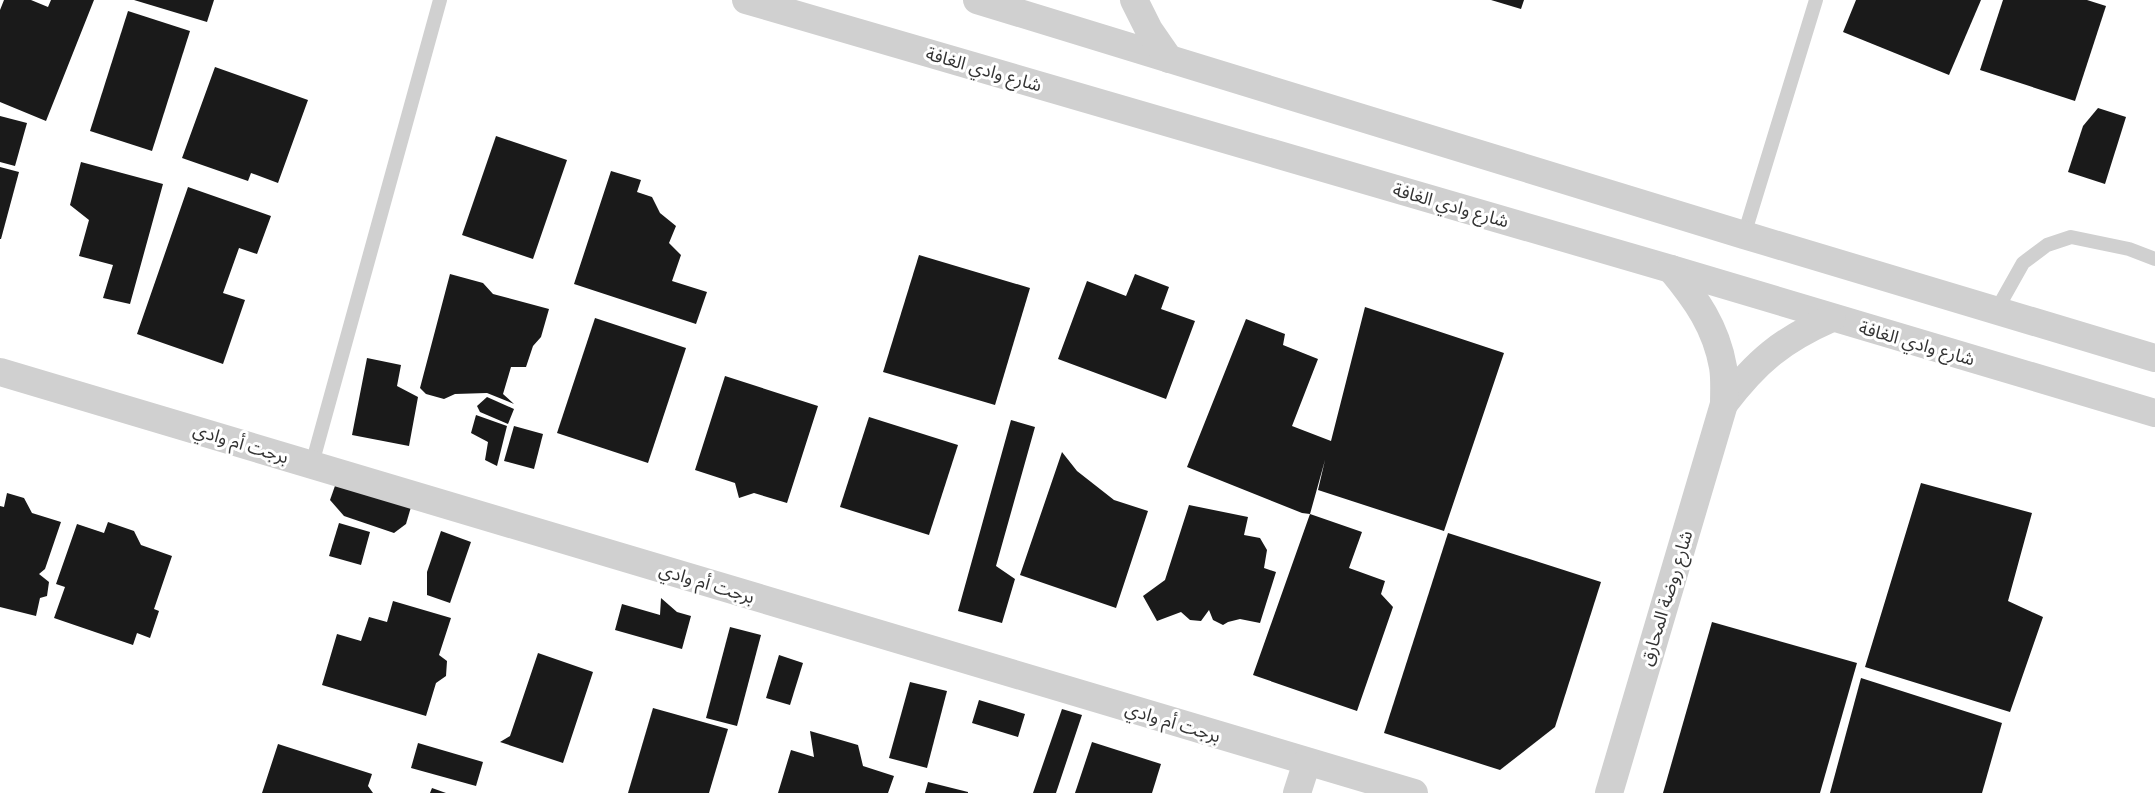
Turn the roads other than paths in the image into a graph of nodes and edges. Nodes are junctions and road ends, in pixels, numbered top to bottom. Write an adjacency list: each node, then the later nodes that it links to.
1 (440, 0): 18 (lane)
2 (746, 0): 11 (street, شارع وادي الغافة)
3 (977, 0): 7 (street)
4 (1032, 0): 7 (street)
5 (1134, 0): 8 (street)
6 (1816, 0): 9 (lane)
7 (1005, 9): 8 (street)
8 (1169, 59): 9 (street)
9 (1744, 235): 12 (street)
10 (2155, 259): 12 (lane)
11 (1671, 269): 13 (street, شارع وادي الغافة); 16 (street, شارع روضة المحارق)
12 (1996, 311): 14 (street)
13 (1832, 318): 16 (street, شارع روضة المحارق); 17 (street, شارع وادي الغافة)
14 (2155, 358)
15 (0, 372): 18 (street, برجت أم وادي)
16 (1724, 404): 22 (street, شارع روضة المحارق)
17 (2155, 413)
18 (312, 464): 19 (street, برجت أم وادي)
19 (1307, 762): 20 (street); 21 (street, برجت أم وادي)
20 (1297, 793)
21 (1414, 793)
22 (1608, 793)

